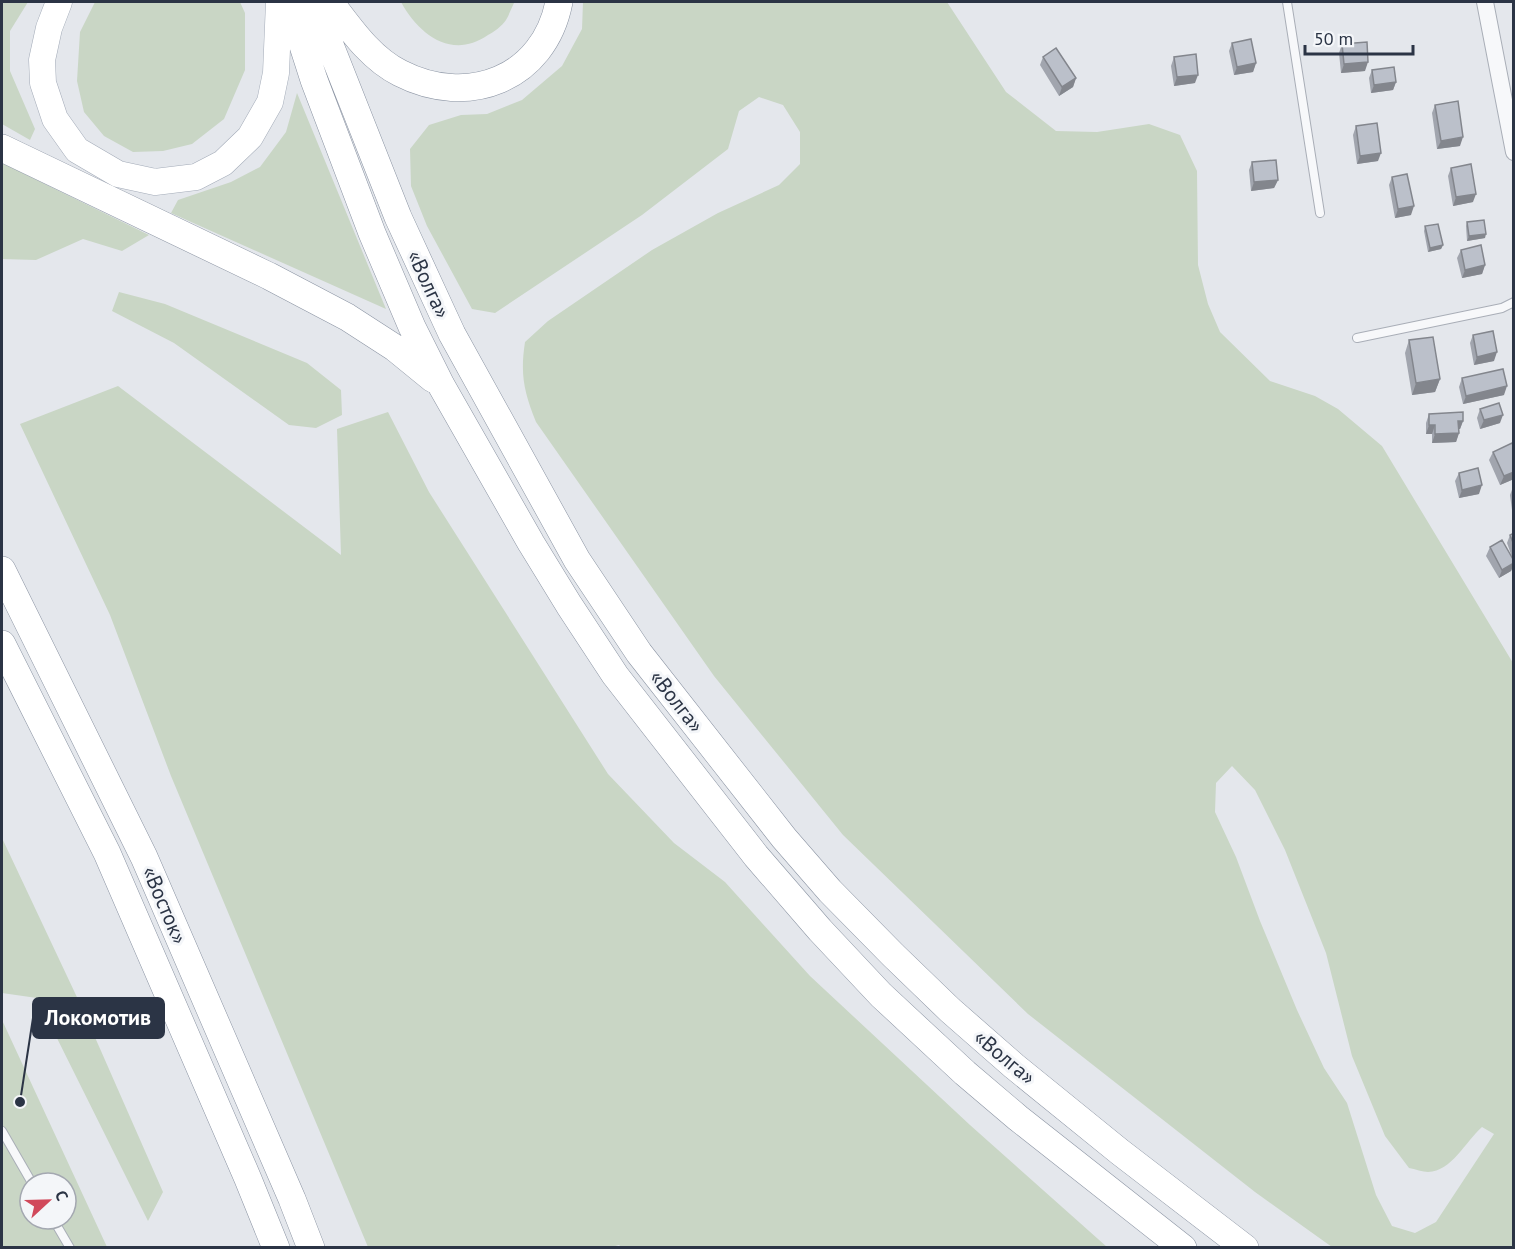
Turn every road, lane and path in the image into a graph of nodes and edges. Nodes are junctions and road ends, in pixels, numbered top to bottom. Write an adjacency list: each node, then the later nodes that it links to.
1 (59, 2): 2 (main road)
2 (279, 2)
3 (289, 2): 14 (highway, «Волга»)
4 (313, 2): 24 (highway, «Волга»)
5 (330, 2): 6 (highway)
6 (559, 2)
7 (1287, 2): 11 (lane)
8 (1485, 2): 10 (street)
9 (2, 148): 14 (highway)
10 (1514, 152)
11 (1320, 213)
12 (1514, 302): 13 (lane)
13 (1357, 338)
14 (441, 385): 23 (highway, «Волга»)
15 (2, 570): 22 (highway, «Восток»)
16 (2, 644): 21 (highway, «Восток»)
17 (2, 1131): 18 (lane)
18 (25, 1171)
19 (60, 1231): 20 (lane)
20 (70, 1248)
21 (276, 1248)
22 (311, 1248)
23 (1183, 1248)
24 (1245, 1248)

